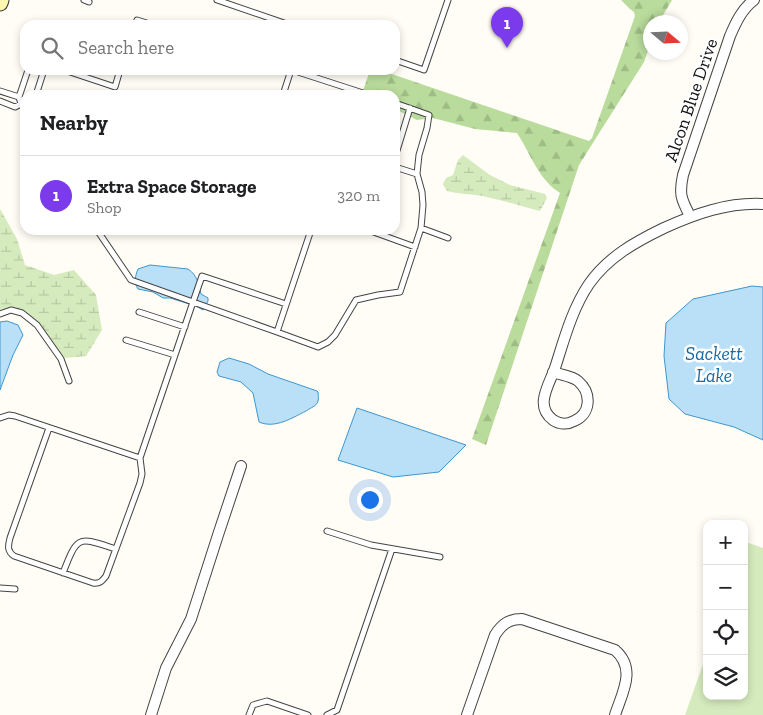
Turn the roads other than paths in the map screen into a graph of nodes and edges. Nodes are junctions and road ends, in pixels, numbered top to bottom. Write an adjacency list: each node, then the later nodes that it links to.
1 (216, 0): 4 (lane)
2 (448, 0): 5 (lane)
3 (754, 0): 28 (street, Alcon Blue Drive)
4 (275, 20)
5 (400, 62)
6 (26, 75): 12 (lane)
7 (42, 75): 13 (lane)
8 (79, 75): 9 (lane)
9 (119, 75)
10 (289, 75): 14 (lane)
11 (305, 75): 15 (lane)
12 (21, 90)
13 (38, 90)
14 (285, 90)
15 (348, 90)
16 (0, 91): 18 (lane)
17 (20, 92): 18 (lane)
18 (18, 97): 19 (lane)
19 (20, 100)
20 (0, 101): 21 (lane)
21 (20, 105)
22 (400, 105): 23 (lane)
23 (410, 108): 24 (lane); 26 (lane)
24 (400, 141)
25 (400, 169): 26 (lane)
26 (417, 174): 29 (lane)
27 (763, 204): 28 (street)
28 (690, 216): 43 (street)
29 (421, 228): 33 (lane); 34 (lane)
30 (100, 235): 35 (lane)
31 (309, 235): 36 (lane)
32 (382, 235): 34 (lane)
33 (448, 238)
34 (415, 247): 40 (lane)
35 (193, 302): 36 (lane); 39 (lane); 40 (lane)
36 (286, 304): 40 (lane)
37 (139, 312): 39 (lane)
38 (0, 314): 44 (lane)
39 (185, 327): 42 (lane)
40 (276, 332)
41 (126, 340): 42 (lane)
42 (175, 355): 47 (lane)
43 (553, 372): 43 (street)
44 (69, 381)
45 (0, 418): 46 (lane)
46 (49, 428): 47 (lane); 53 (lane)
47 (140, 458): 50 (lane)
48 (241, 466): 56 (street)
49 (327, 530): 51 (lane)
50 (116, 549): 53 (lane); 53 (lane)
51 (392, 549): 52 (lane); 59 (lane)
52 (440, 557)
53 (63, 573)
54 (0, 588): 55 (lane)
55 (15, 589)
56 (151, 715)
57 (249, 715): 58 (lane)
58 (308, 715)
59 (327, 715)
60 (467, 715): 61 (street)
61 (615, 715)

